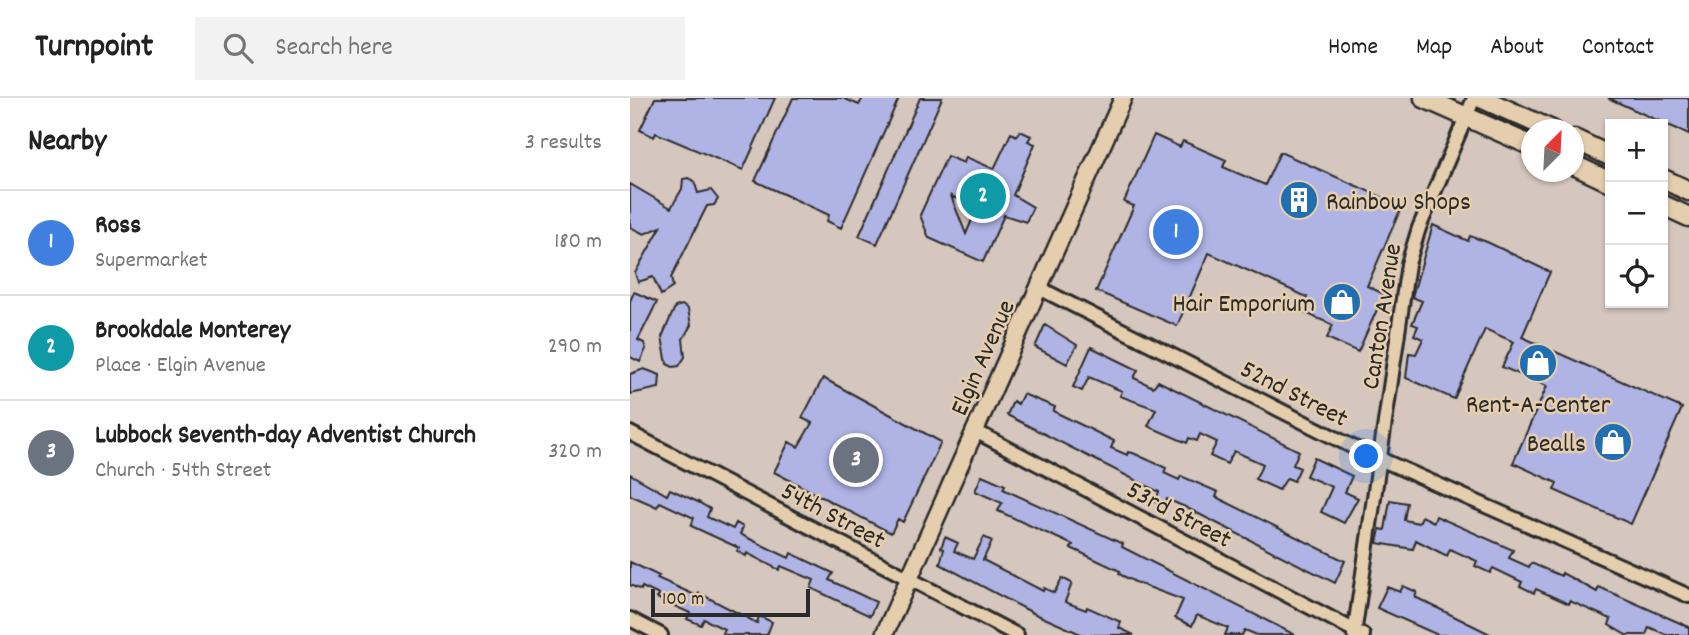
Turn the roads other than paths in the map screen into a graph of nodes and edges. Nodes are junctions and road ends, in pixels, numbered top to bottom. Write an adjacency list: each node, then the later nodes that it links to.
1 (1123, 98): 16 (street, Elgin Avenue)
2 (1424, 98): 5 (main road)
3 (1474, 98): 5 (street, Canton Avenue)
4 (1481, 98): 6 (main road)
5 (1466, 117): 7 (main road); 19 (street, Canton Avenue)
6 (1528, 119)
7 (1521, 142)
8 (1584, 144): 9 (main road)
9 (1605, 154)
10 (1584, 170): 11 (main road)
11 (1605, 180)
12 (1668, 181): 13 (main road)
13 (1689, 191)
14 (1668, 207): 15 (main road)
15 (1689, 217)
16 (1039, 288): 17 (street, Elgin Avenue); 19 (street, 52nd Street)
17 (975, 431): 20 (street, Elgin Avenue); 23 (street, 53rd Street)
18 (630, 433): 20 (street, 54th Street)
19 (1380, 460): 21 (street, 52nd Street); 23 (street, Canton Avenue)
20 (909, 579): 25 (street, Elgin Avenue); 26 (street, 54th Street)
21 (1689, 596)
22 (630, 619): 24 (street)
23 (1357, 634)
24 (661, 635)
25 (884, 635)
26 (1017, 635)

